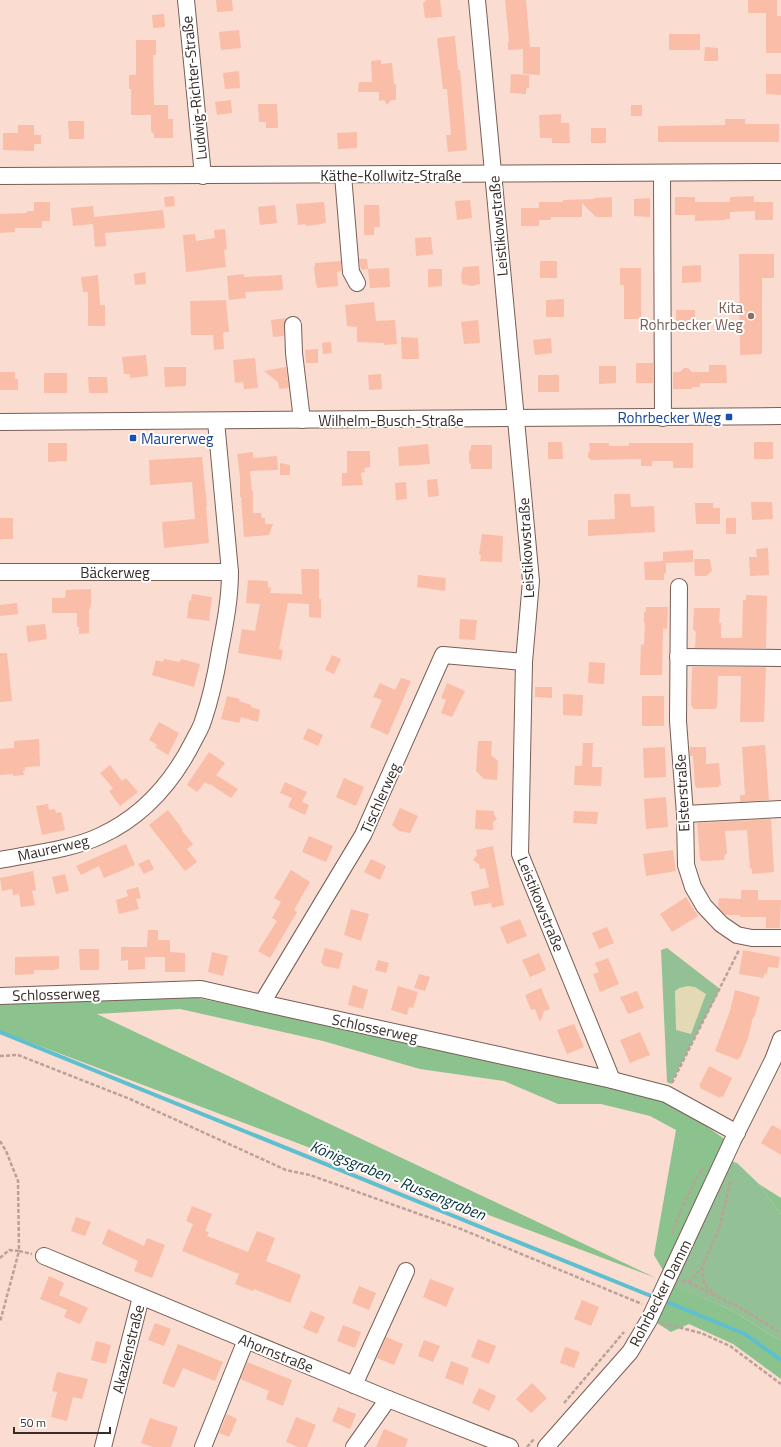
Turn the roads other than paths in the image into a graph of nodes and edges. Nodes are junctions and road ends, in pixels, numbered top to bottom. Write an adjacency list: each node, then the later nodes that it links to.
1 (186, 0): 8 (street, Ludwig-Richter-Straße)
2 (477, 0): 5 (street, Leistikowstraße)
3 (781, 172): 4 (street, Käthe-Kollwitz-Straße)
4 (662, 173): 5 (street, Käthe-Kollwitz-Straße); 12 (street)
5 (493, 174): 6 (street, Käthe-Kollwitz-Straße); 13 (street, Leistikowstraße)
6 (343, 175): 8 (street, Käthe-Kollwitz-Straße); 9 (street)
7 (0, 176): 8 (street, Käthe-Kollwitz-Straße)
8 (203, 176)
9 (357, 283)
10 (293, 325): 14 (street)
11 (781, 416): 12 (street, Wilhelm-Busch-Straße)
12 (663, 418): 13 (street, Wilhelm-Busch-Straße)
13 (516, 419): 14 (street, Wilhelm-Busch-Straße); 22 (street, Leistikowstraße)
14 (302, 420): 15 (street, Wilhelm-Busch-Straße)
15 (216, 421): 16 (street, Wilhelm-Busch-Straße); 18 (street, Maurerweg)
16 (0, 422)
17 (0, 572): 18 (street, Bäckerweg)
18 (230, 572): 25 (street, Maurerweg)
19 (679, 587): 20 (street, Elsterstraße)
20 (678, 657): 21 (street); 24 (street, Elsterstraße)
21 (781, 658)
22 (524, 662): 28 (street, Tischlerweg); 31 (street, Leistikowstraße)
23 (781, 809): 24 (street)
24 (684, 814): 26 (street, Elsterstraße)
25 (0, 860)
26 (781, 938)
27 (0, 996): 28 (street, Schlosserweg)
28 (262, 1004): 31 (street, Schlosserweg)
29 (781, 1039): 30 (street)
30 (777, 1063): 32 (street)
31 (612, 1080): 32 (street, Schlosserweg)
32 (735, 1137): 39 (street, Rohrbecker Damm)
33 (44, 1256): 35 (street, Ahornstraße)
34 (406, 1271): 37 (street)
35 (141, 1297): 36 (street, Ahornstraße); 40 (street, Akazienstraße)
36 (246, 1340): 37 (street, Ahornstraße); 41 (street)
37 (354, 1385): 38 (street, Ahornstraße)
38 (388, 1398): 42 (street); 43 (street, Ahornstraße)
39 (542, 1441)
40 (103, 1447)
41 (203, 1447)
42 (354, 1447)
43 (510, 1447)

